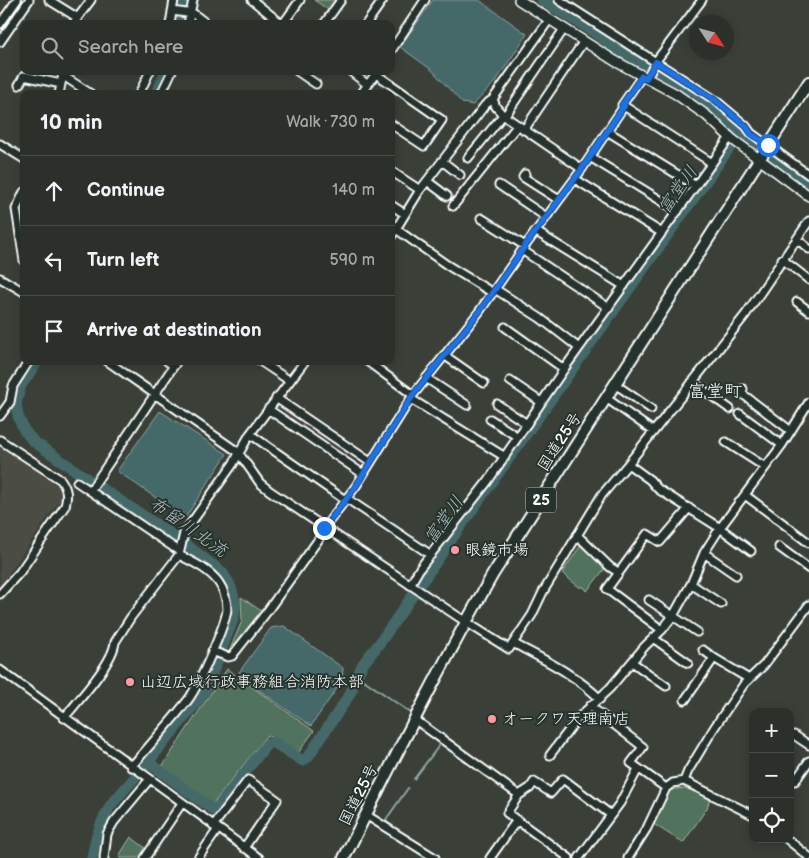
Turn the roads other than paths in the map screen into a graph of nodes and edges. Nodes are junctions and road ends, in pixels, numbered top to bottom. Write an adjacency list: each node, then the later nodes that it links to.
1 (17, 0): 27 (street)
2 (28, 0): 30 (street)
3 (49, 0): 17 (street)
4 (91, 0): 18 (street)
5 (174, 0): 15 (street)
6 (193, 0): 16 (street)
7 (300, 0): 23 (street)
8 (341, 0): 24 (street)
9 (383, 0): 25 (street)
10 (425, 0): 31 (street)
11 (519, 0): 26 (main road)
12 (559, 0): 32 (street)
13 (702, 0): 32 (street)
14 (257, 1): 22 (street)
15 (173, 11): 16 (street); 19 (street)
16 (189, 13): 20 (street); 21 (street)
17 (74, 20)
18 (76, 20)
19 (171, 20)
20 (188, 20)
21 (202, 20)
22 (278, 20)
23 (285, 20)
24 (327, 20)
25 (369, 20)
26 (549, 20): 28 (main road); 52 (street)
27 (0, 24)
28 (564, 30): 29 (main road); 54 (street)
29 (584, 41): 41 (main road); 57 (street)
30 (0, 42)
31 (395, 45)
32 (655, 62): 41 (street); 61 (street)
33 (63, 75): 43 (street)
34 (66, 75): 48 (street)
35 (148, 75): 49 (street)
36 (170, 75): 50 (street)
37 (303, 75): 44 (street)
38 (355, 75): 46 (street)
39 (376, 75): 46 (street)
40 (380, 75): 56 (street)
41 (645, 76): 53 (street); 59 (main road)
42 (809, 82): 61 (highway, 国道25号 / 25)
43 (61, 84): 45 (street); 47 (street)
44 (316, 84)
45 (19, 85)
46 (368, 85): 51 (street)
47 (60, 90)
48 (86, 90)
49 (141, 90)
50 (163, 90)
51 (365, 90)
52 (494, 100): 54 (street); 66 (street)
53 (624, 106): 58 (street); 67 (street)
54 (504, 116): 55 (street); 64 (street)
55 (517, 126): 57 (street); 82 (street)
56 (395, 127)
57 (524, 130): 68 (street)
58 (607, 131): 63 (street); 76 (street)
59 (733, 140): 65 (main road); 67 (street)
60 (0, 144): 62 (street)
61 (768, 146): 65 (highway, 国道25号 / 25); 72 (street)
62 (20, 156)
63 (590, 157): 68 (street); 84 (street)
64 (468, 158)
65 (760, 158): 79 (main road); 120 (highway, 国道25号 / 25)
66 (442, 161): 70 (street); 74 (street)
67 (712, 163): 76 (street)
68 (582, 169): 73 (street)
69 (395, 174): 77 (street)
70 (460, 174)
71 (525, 174): 81 (street)
72 (809, 175)
73 (575, 178): 81 (street); 91 (street)
74 (427, 180): 77 (street); 78 (street)
75 (499, 185): 86 (street)
76 (696, 186): 84 (street)
77 (420, 190): 85 (street)
78 (447, 196)
79 (809, 196)
80 (20, 200): 92 (street)
81 (558, 200): 86 (street)
82 (453, 206)
83 (395, 208): 85 (street)
84 (678, 211): 91 (street)
85 (405, 214): 89 (street)
86 (546, 217): 90 (street)
87 (482, 218): 94 (street)
88 (809, 222): 93 (street)
89 (396, 229): 101 (street)
90 (536, 231): 94 (street); 99 (street)
91 (662, 233): 99 (street)
92 (20, 235)
93 (797, 239): 95 (street); 96 (street)
94 (523, 248): 101 (street); 103 (street)
95 (809, 249)
96 (782, 259): 98 (street); 118 (street)
97 (0, 278): 100 (street)
98 (809, 280)
99 (624, 286): 103 (street)
100 (20, 290)
101 (494, 291): 106 (street); 107 (street)
102 (797, 302): 104 (street)
103 (609, 308): 106 (street)
104 (809, 311)
105 (505, 327): 114 (street)
106 (579, 348): 114 (street)
107 (444, 355): 115 (street); 119 (street)
108 (26, 365): 134 (street)
109 (113, 365): 122 (street)
110 (175, 365): 122 (street)
111 (266, 365): 116 (street)
112 (302, 365): 116 (street)
113 (371, 365): 123 (street)
114 (564, 368): 126 (street)
115 (426, 378): 123 (street); 129 (street)
116 (290, 381): 124 (street)
117 (510, 381): 126 (street)
118 (692, 382): 132 (street); 138 (street)
119 (484, 383)
120 (616, 384): 125 (highway, 国道25号 / 25); 131 (street)
121 (743, 389): 137 (street)
122 (156, 394): 144 (street); 151 (street)
123 (412, 397): 145 (street); 146 (street)
124 (276, 398): 130 (street); 146 (street)
125 (606, 398): 138 (street); 174 (highway, 国道25号 / 25)
126 (541, 402): 136 (street)
127 (809, 402): 137 (street)
128 (497, 404): 136 (street)
129 (467, 405)
130 (268, 409): 139 (street); 149 (street)
131 (651, 409)
132 (730, 409)
133 (740, 414): 143 (street)
134 (0, 416)
135 (490, 419): 140 (street)
136 (527, 424): 140 (street)
137 (791, 430): 143 (street)
138 (653, 431): 147 (street)
139 (250, 434): 144 (street); 153 (street)
140 (518, 437): 145 (street)
141 (0, 440): 169 (street)
142 (726, 442): 148 (street)
143 (782, 445): 148 (street)
144 (238, 452): 155 (street); 161 (street)
145 (505, 457): 163 (street)
146 (370, 462): 149 (street)
147 (628, 464): 154 (street); 157 (street)
148 (765, 468): 152 (street)
149 (363, 474): 153 (street)
150 (77, 482): 151 (street)
151 (90, 491): 161 (street)
152 (744, 495): 156 (street); 158 (street)
153 (346, 499): 155 (street); 163 (street)
154 (689, 508): 156 (street); 165 (street)
155 (325, 528): 168 (street); 180 (street)
156 (720, 528): 160 (street); 162 (street)
157 (577, 535): 165 (street); 178 (street)
158 (809, 543)
159 (779, 547): 164 (street)
160 (752, 551)
161 (180, 552): 180 (street); 190 (street)
162 (704, 553): 166 (street); 167 (street)
163 (430, 555): 168 (street)
164 (809, 569)
165 (618, 572): 175 (street)
166 (736, 574)
167 (691, 584): 171 (street); 173 (street)
168 (414, 588): 174 (street)
169 (0, 594)
170 (649, 600): 173 (street)
171 (721, 604)
172 (809, 604): 185 (street)
173 (672, 616): 175 (street); 176 (street)
174 (466, 622): 178 (street); 191 (highway, 国道25号 / 25)
175 (662, 630): 177 (street)
176 (697, 632)
177 (653, 638): 182 (street); 183 (street)
178 (513, 643): 187 (street)
179 (703, 650): 181 (street)
180 (212, 651): 196 (street)
181 (714, 658): 185 (street); 188 (street)
182 (632, 662): 186 (street); 187 (street)
183 (688, 663)
184 (0, 670): 190 (street)
185 (749, 679): 199 (street)
186 (666, 686)
187 (600, 699): 189 (street)
188 (686, 700)
189 (590, 706): 194 (street); 197 (street)
190 (64, 718): 196 (street)
191 (414, 719): 202 (street); 205 (highway, 国道25号 / 25)
192 (794, 735): 193 (street)
193 (809, 745)
194 (550, 756)
195 (809, 761): 200 (street)
196 (132, 768): 198 (street)
197 (638, 769): 201 (street); 206 (street)
198 (148, 779): 203 (street); 213 (street)
199 (684, 781): 201 (street); 204 (street)
200 (794, 781)
201 (666, 788): 221 (street)
202 (519, 795): 206 (street); 207 (street)
203 (182, 803): 208 (street); 214 (street)
204 (749, 813)
205 (366, 815): 211 (street); 217 (highway, 国道25号 / 25)
206 (612, 815): 220 (street)
207 (517, 820): 218 (street); 219 (street)
208 (216, 827): 210 (street); 210 (street); 215 (street)
209 (792, 843): 212 (street)
210 (244, 848): 216 (street)
211 (432, 857)
212 (809, 857)
213 (104, 858)
214 (145, 858)
215 (198, 858)
216 (259, 858)
217 (344, 858)
218 (490, 858)
219 (569, 858)
220 (579, 858)
221 (628, 858)

